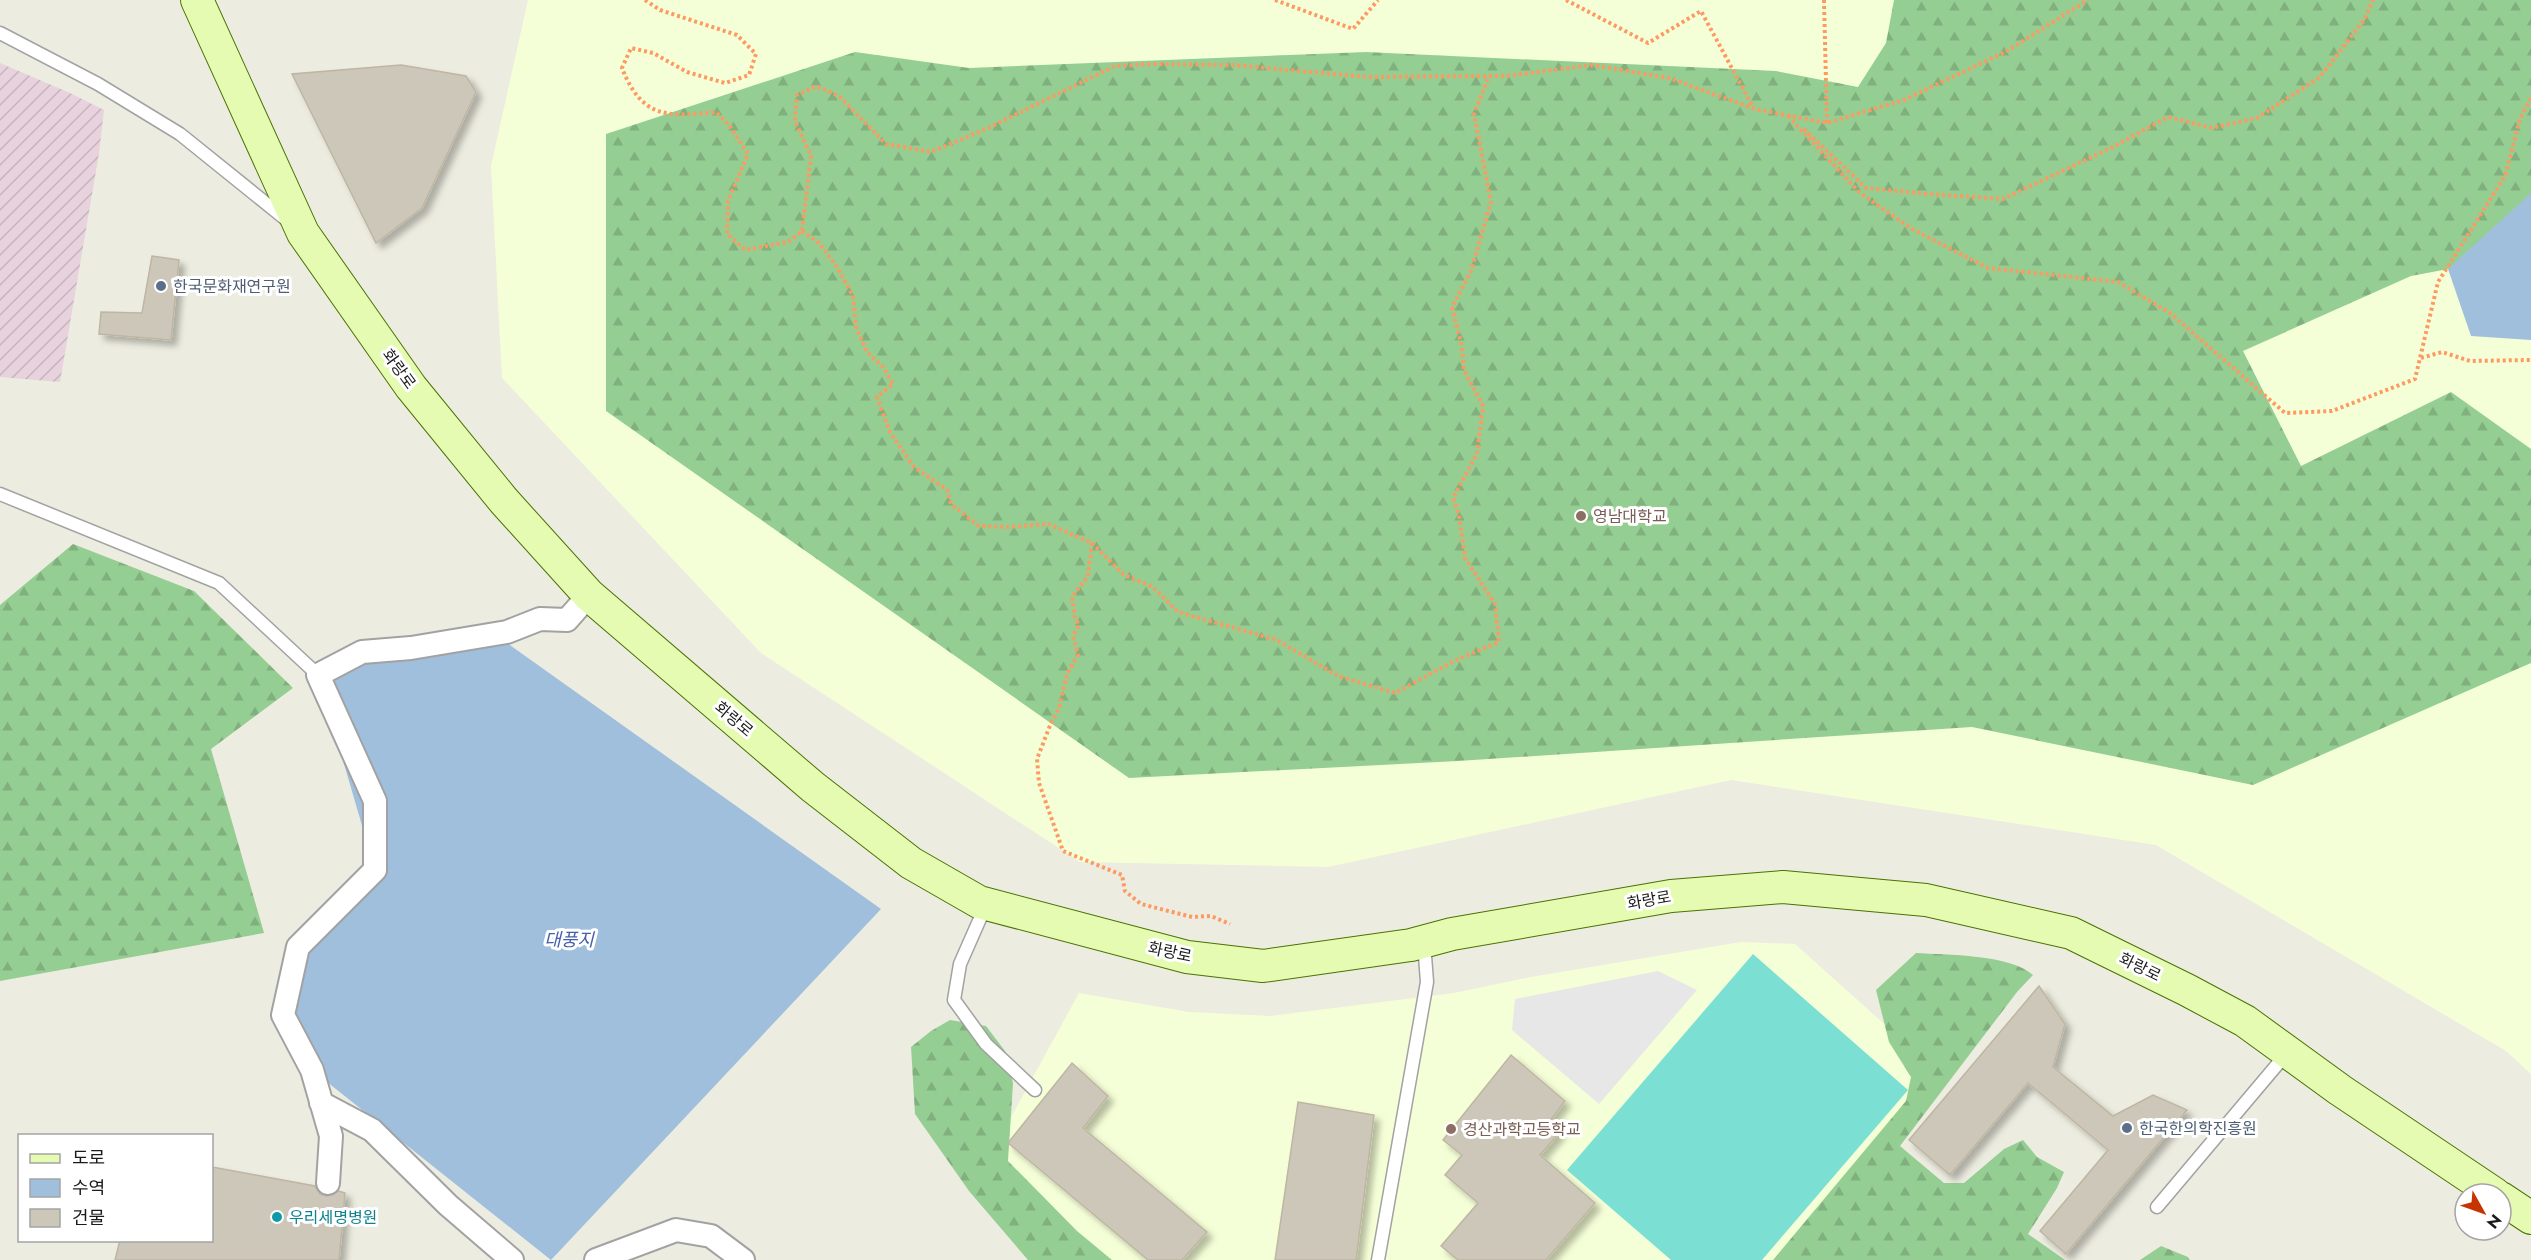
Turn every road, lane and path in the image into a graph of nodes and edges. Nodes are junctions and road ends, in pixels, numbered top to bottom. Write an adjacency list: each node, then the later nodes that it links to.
1 (198, 0): 16 (street, 화랑로)
2 (645, 0): 15 (path)
3 (1275, 0): 4 (path)
4 (1378, 0)
5 (1566, 0): 12 (path)
6 (1824, 0): 14 (path)
7 (2088, 0): 14 (path)
8 (2373, 0): 13 (path)
9 (0, 33): 16 (lane)
10 (1489, 76): 12 (path); 15 (path); 20 (path)
11 (2531, 98): 17 (path)
12 (1755, 109): 13 (path)
13 (1788, 116): 14 (path); 17 (path)
14 (1827, 123)
15 (802, 231): 20 (path)
16 (303, 233): 21 (street, 화랑로)
17 (2420, 358): 18 (path)
18 (2531, 360)
19 (0, 494): 22 (lane)
20 (1092, 543): 24 (path)
21 (589, 595): 22 (street); 23 (street, 화랑로)
22 (318, 675): 28 (street)
23 (987, 904): 25 (street, 화랑로); 27 (lane)
24 (1230, 924)
25 (1424, 942): 26 (street, 화랑로); 37 (lane)
26 (2288, 1052): 29 (street, 화랑로); 32 (lane)
27 (1035, 1090)
28 (321, 1103): 30 (street); 34 (street)
29 (2477, 1182)
30 (328, 1183)
31 (2513, 1206): 33 (street)
32 (2157, 1207)
33 (2531, 1218)
34 (512, 1260)
35 (596, 1260): 36 (street)
36 (742, 1260)
37 (1378, 1260)

